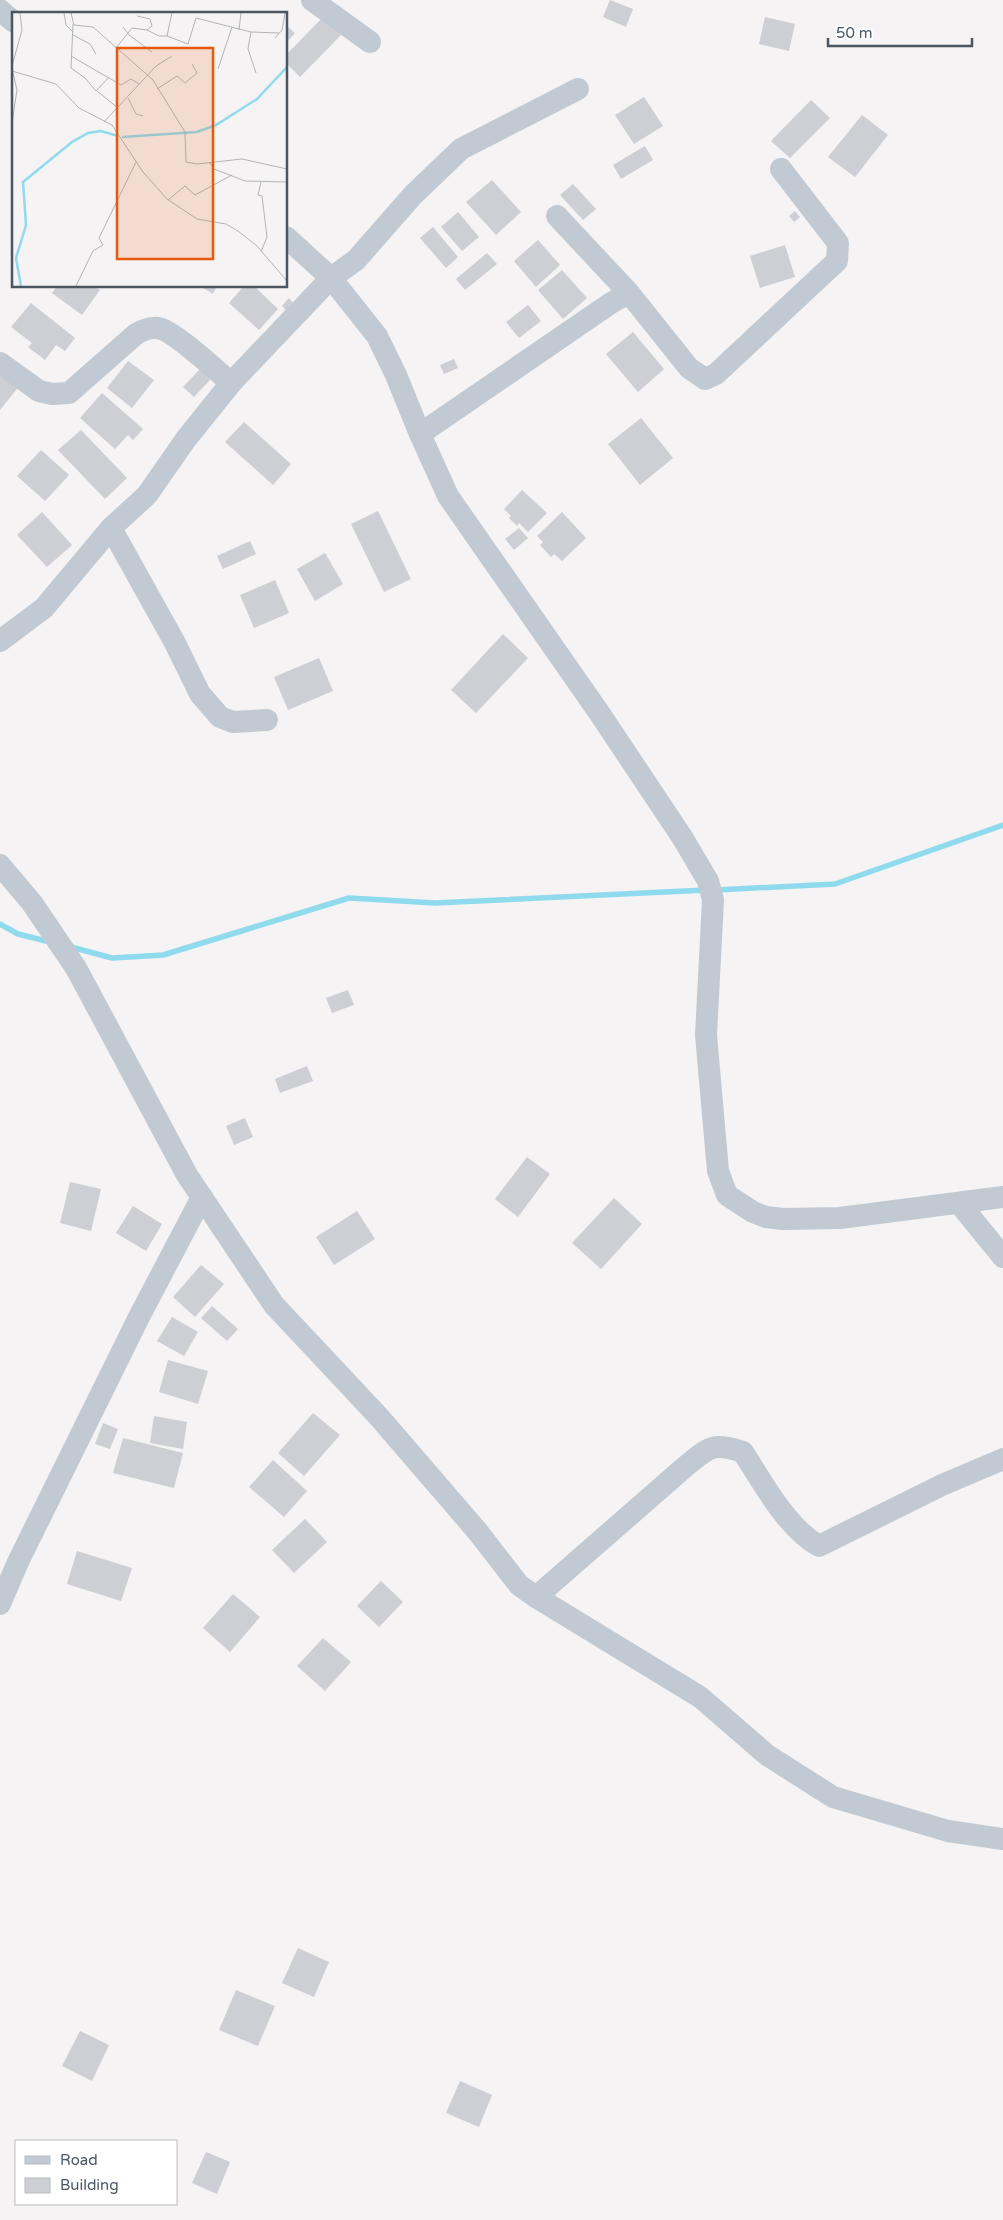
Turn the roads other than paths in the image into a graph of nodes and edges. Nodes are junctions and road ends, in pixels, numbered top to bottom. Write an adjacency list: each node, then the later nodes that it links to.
1 (312, 0): 4 (street)
2 (0, 10): 3 (street)
3 (12, 20)
4 (370, 42)
5 (578, 89): 9 (street)
6 (781, 169): 10 (street)
7 (557, 216): 10 (street)
8 (288, 239): 9 (street)
9 (331, 278): 12 (street); 13 (street)
10 (629, 293): 13 (street)
11 (0, 363): 12 (street)
12 (231, 382): 14 (street)
13 (420, 434): 20 (street)
14 (111, 528): 15 (street); 16 (street)
15 (2, 636)
16 (267, 720)
17 (0, 865): 18 (street)
18 (202, 1197): 23 (street); 24 (street)
19 (1003, 1197): 20 (street)
20 (959, 1203): 21 (street)
21 (1003, 1257)
22 (1003, 1459): 23 (street)
23 (536, 1597): 25 (street)
24 (0, 1604)
25 (1003, 1839)

